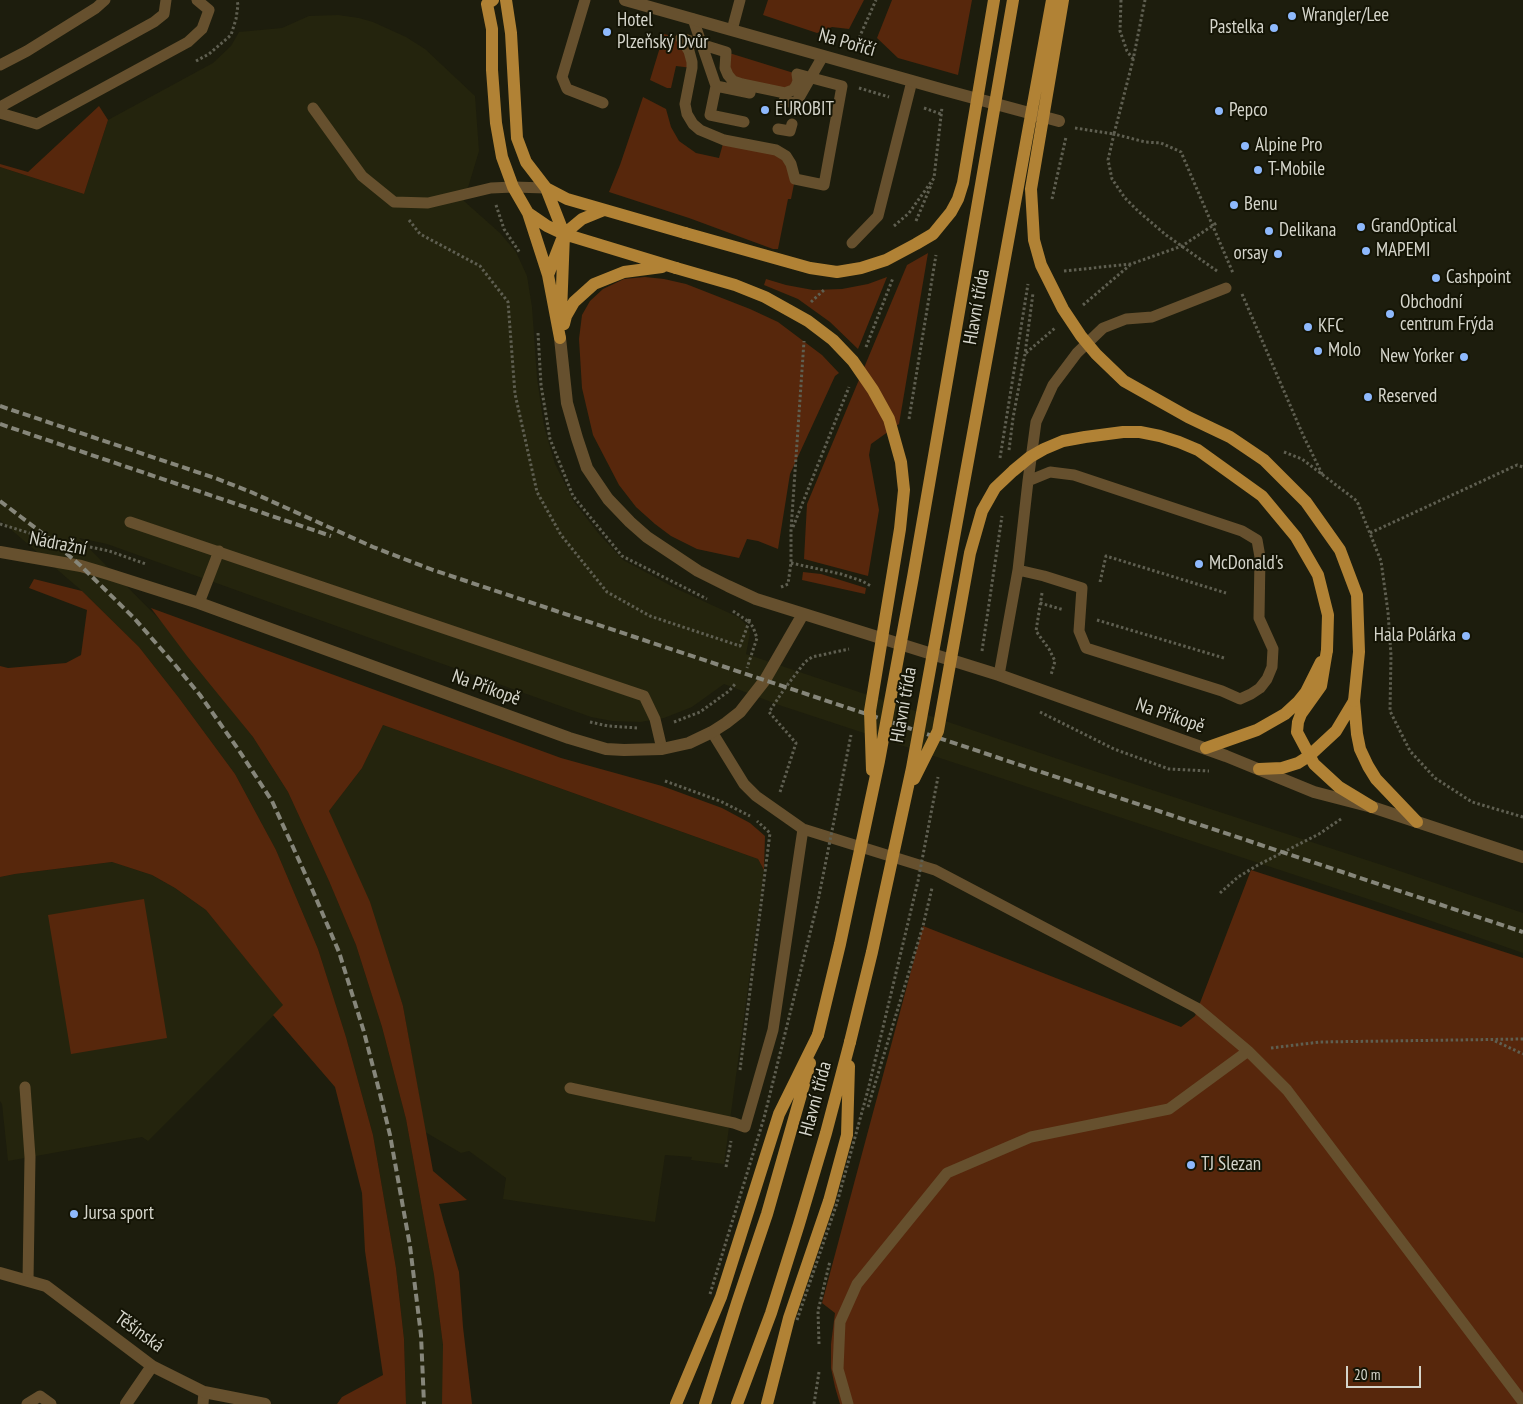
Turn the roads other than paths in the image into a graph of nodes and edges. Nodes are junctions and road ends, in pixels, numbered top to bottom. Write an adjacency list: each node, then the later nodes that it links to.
1 (105, 0): 17 (lane)
2 (166, 0): 24 (lane)
3 (197, 0): 26 (lane)
4 (506, 0): 32 (main road)
5 (585, 0): 23 (lane)
6 (625, 0): 13 (street, Na Poříčí)
7 (740, 0): 14 (lane)
8 (994, 0): 33 (main road, bridge)
9 (1013, 0): 57 (main road, bridge)
10 (1052, 0): 58 (main road, Hlavní třída, bridge)
11 (1063, 0): 51 (main road, bridge)
12 (489, 1): 31 (main road)
13 (693, 19): 14 (street, Na Poříčí); 15 (lane)
14 (732, 30): 16 (street, Na Poříčí)
15 (702, 45): 18 (lane); 18 (lane); 20 (lane)
16 (823, 56): 18 (lane); 19 (street, Na Poříčí)
17 (0, 65)
18 (810, 78): 22 (lane)
19 (912, 81): 29 (street, Na Poříčí); 36 (lane)
20 (716, 86): 21 (lane); 27 (lane)
21 (750, 94)
22 (784, 101)
23 (603, 102)
24 (0, 107)
25 (313, 108): 31 (lane)
26 (0, 112)
27 (744, 122)
28 (792, 124): 30 (lane)
29 (1064, 124)
30 (778, 129)
31 (513, 187): 32 (lane); 34 (main road)
32 (546, 188): 33 (main road); 35 (main road)
33 (604, 210): 35 (main road)
34 (528, 212): 35 (main road); 38 (main road)
35 (564, 234): 37 (main road); 38 (main road); 40 (main road)
36 (852, 244)
37 (674, 267): 40 (main road); 57 (main road, bridge)
38 (548, 275): 40 (main road)
39 (1226, 288): 41 (lane)
40 (560, 338): 48 (street, Na Příkopě)
41 (1028, 481): 45 (lane); 45 (lane)
42 (130, 522): 43 (lane)
43 (218, 551): 47 (lane); 54 (lane)
44 (0, 552): 46 (street, Nádražní)
45 (1018, 570): 49 (lane)
46 (108, 574): 47 (street, Na Příkopě)
47 (199, 603): 54 (street, Na Příkopě)
48 (803, 614): 49 (street, Na Příkopě); 52 (street, Na Příkopě)
49 (999, 675): 53 (street, Na Příkopě)
50 (1316, 684): 53 (main road); 55 (main road); 58 (main road, bridge)
51 (1354, 701): 55 (main road); 60 (main road)
52 (712, 732): 54 (street, Na Příkopě); 61 (lane)
53 (1206, 748): 56 (street, Na Příkopě)
54 (662, 749)
55 (1309, 756): 56 (main road); 59 (main road)
56 (1260, 769): 59 (street, Na Příkopě)
57 (873, 790): 63 (main road, bridge)
58 (905, 797): 64 (main road, Hlavní třída, bridge)
59 (1372, 807): 60 (street, Na Příkopě)
60 (1418, 822): 62 (street, Na Příkopě)
61 (803, 829): 65 (lane); 67 (lane)
62 (1523, 857)
63 (818, 1034): 77 (main road); 78 (main road)
64 (850, 1042): 79 (main road, Hlavní třída); 80 (main road)
65 (1248, 1051): 72 (lane); 81 (lane)
66 (24, 1087): 69 (lane)
67 (570, 1088)
68 (0, 1273): 69 (street, Těšínská)
69 (28, 1280): 70 (street, Těšínská)
70 (152, 1366): 71 (street, Těšínská); 75 (street)
71 (204, 1398): 76 (street, Těšínská)
72 (1523, 1402)
73 (27, 1404): 74 (lane)
74 (50, 1404)
75 (126, 1404)
76 (265, 1404)
77 (676, 1404)
78 (705, 1404)
79 (737, 1404)
80 (767, 1404)
81 (848, 1404)

